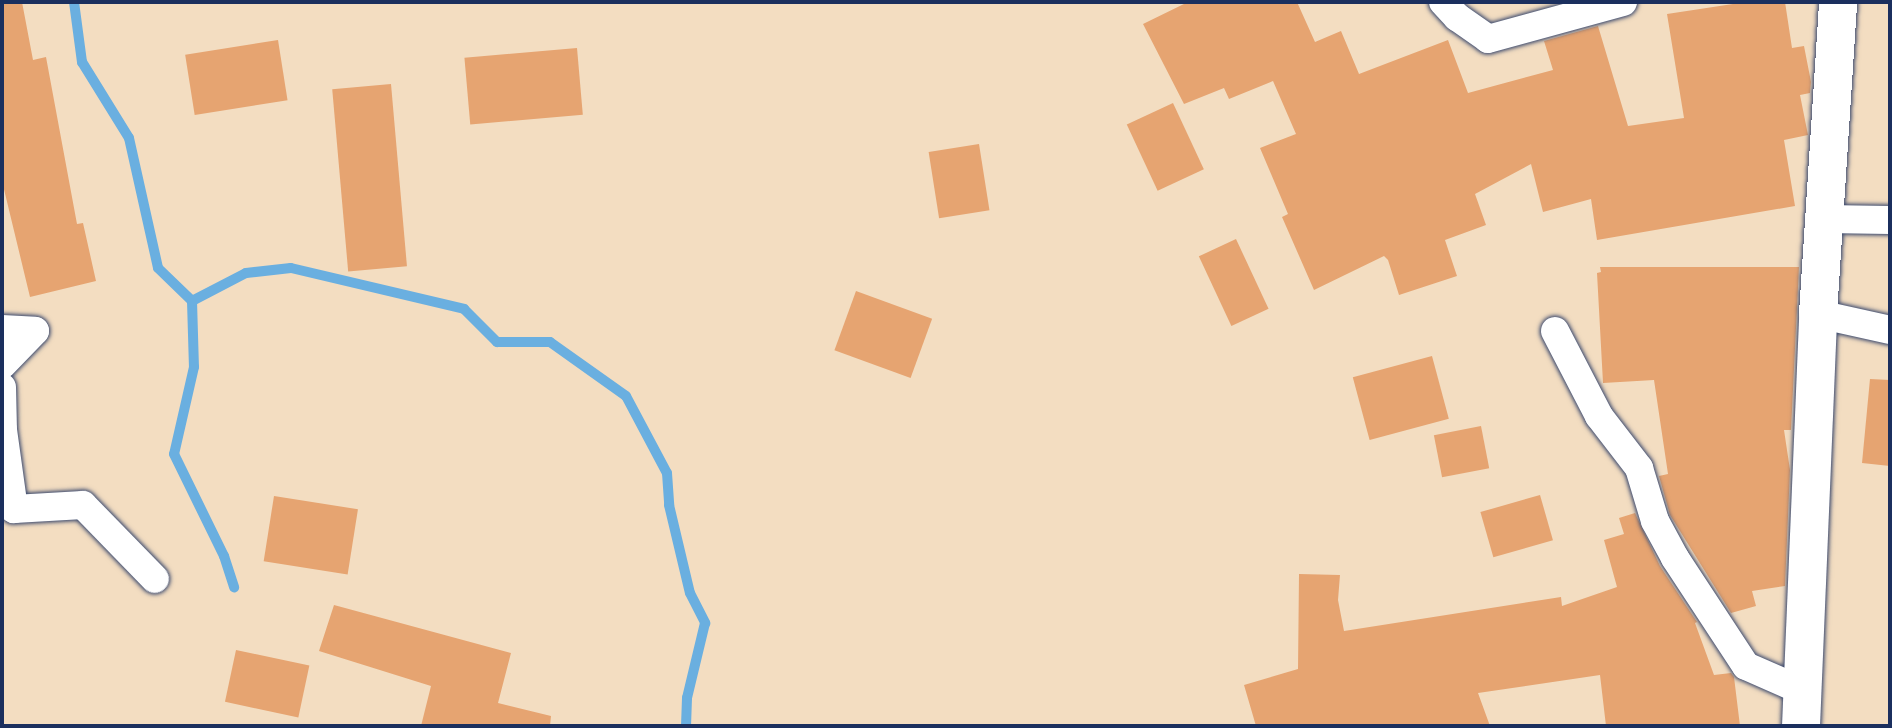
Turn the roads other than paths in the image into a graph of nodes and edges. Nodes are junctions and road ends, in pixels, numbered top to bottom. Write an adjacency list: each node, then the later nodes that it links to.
1 (1443, 2): 2 (street)
2 (1623, 2)
3 (1838, 2): 4 (main road)
4 (1824, 219): 5 (street); 6 (main road)
5 (1890, 220)
6 (1818, 314): 8 (street); 13 (main road)
7 (2, 328): 10 (street)
8 (1890, 330)
9 (1555, 331): 13 (street)
10 (2, 365)
11 (2, 387): 12 (street)
12 (155, 579)
13 (1802, 709)

